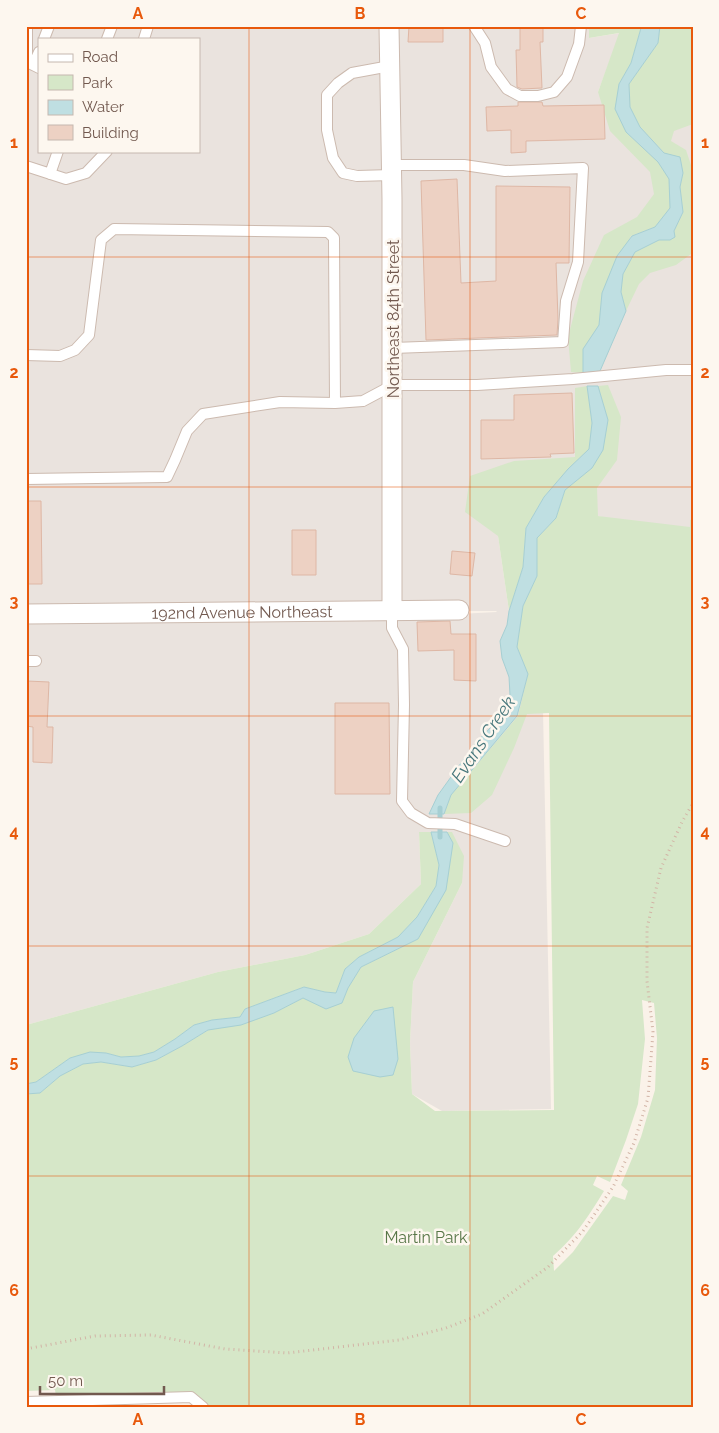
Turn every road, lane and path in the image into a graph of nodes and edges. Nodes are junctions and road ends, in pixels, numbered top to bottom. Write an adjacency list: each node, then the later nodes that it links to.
1 (28, 26): 11 (lane)
2 (49, 26): 8 (lane)
3 (112, 26): 9 (lane)
4 (148, 26): 10 (lane)
5 (389, 26): 12 (street, Northeast 84th Street)
6 (474, 26): 7 (lane)
7 (581, 26)
8 (44, 38)
9 (107, 38)
10 (144, 38)
11 (36, 66)
12 (390, 66): 16 (street, Northeast 84th Street); 16 (lane)
13 (58, 152): 17 (lane)
14 (106, 152): 17 (lane)
15 (26, 166): 17 (lane)
16 (392, 170): 18 (street, Northeast 84th Street); 18 (lane)
17 (50, 174)
18 (392, 348): 21 (street, Northeast 84th Street)
19 (26, 355): 22 (lane)
20 (693, 370): 21 (lane)
21 (393, 385): 22 (lane); 25 (street, Northeast 84th Street)
22 (335, 403): 23 (lane)
23 (26, 479)
24 (459, 610): 25 (street, 192nd Avenue Northeast)
25 (392, 611): 26 (street, 192nd Avenue Northeast); 28 (lane)
26 (26, 614)
27 (693, 803): 29 (path)
28 (505, 841)
29 (26, 1348)
30 (26, 1402): 31 (lane)
31 (203, 1407)

